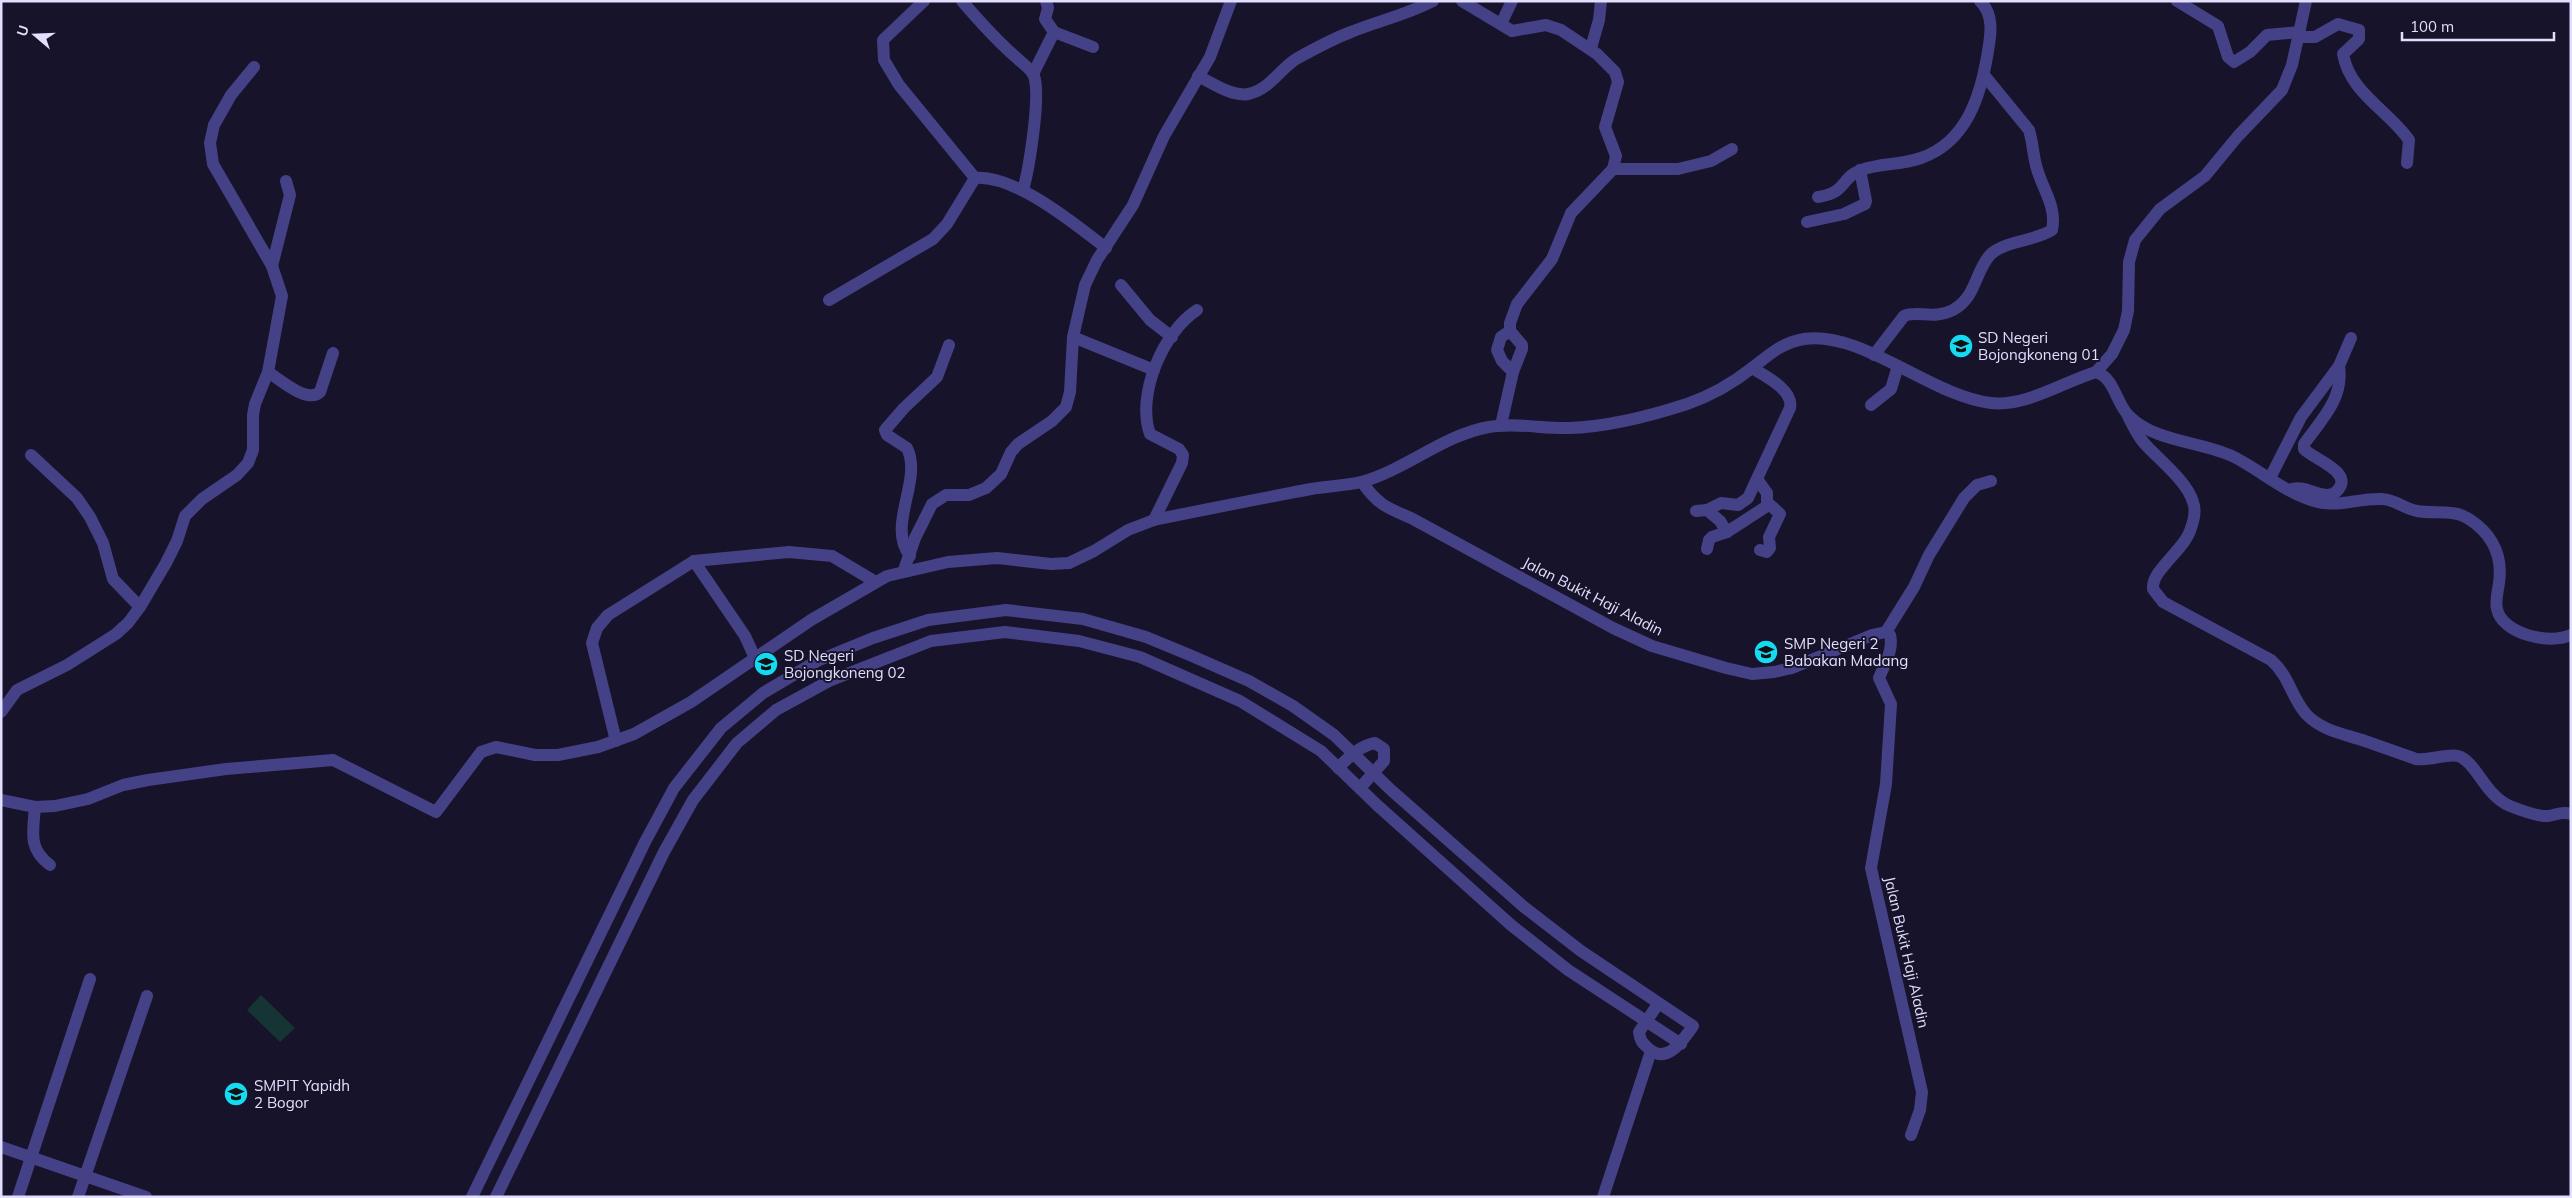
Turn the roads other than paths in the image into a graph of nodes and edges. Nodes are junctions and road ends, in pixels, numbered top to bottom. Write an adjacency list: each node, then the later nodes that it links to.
1 (924, 1): 26 (street)
2 (962, 1): 19 (street)
3 (1046, 1): 14 (street)
4 (1230, 1): 21 (street)
5 (1433, 1): 21 (street)
6 (1462, 1): 13 (street)
7 (1512, 1): 13 (street)
8 (1601, 1): 17 (street)
9 (1980, 1): 20 (street)
10 (2177, 1): 12 (street)
11 (2306, 1): 15 (street)
12 (2199, 7): 15 (street)
13 (1501, 24): 17 (street)
14 (1054, 32): 16 (street); 19 (street)
15 (2299, 34): 23 (street); 49 (street)
16 (1093, 47)
17 (1591, 48): 24 (street)
18 (254, 67): 32 (street)
19 (1033, 74): 28 (street)
20 (1984, 75): 25 (street); 42 (street)
21 (1198, 76): 31 (street)
22 (1732, 149): 24 (street)
23 (2407, 163)
24 (1613, 169): 36 (street)
25 (1860, 170): 29 (street); 30 (street)
26 (975, 178): 28 (street); 34 (street)
27 (286, 181): 32 (street)
28 (1023, 190): 31 (street)
29 (1818, 197)
30 (1807, 222)
31 (1106, 248): 37 (street)
32 (272, 266): 47 (street)
33 (1120, 285): 38 (street)
34 (829, 300)
35 (1197, 310): 38 (street)
36 (1510, 331): 48 (street); 48 (street)
37 (1073, 337): 46 (street); 64 (street)
38 (1172, 337): 46 (street)
39 (2351, 338): 44 (street)
40 (949, 345): 64 (street)
41 (333, 353): 47 (street)
42 (1874, 355): 43 (street); 45 (street)
43 (1898, 366): 49 (street); 50 (street)
44 (2339, 366): 54 (street); 58 (street)
45 (1752, 368): 52 (street); 55 (street)
46 (1154, 370): 60 (street)
47 (268, 372): 68 (street)
48 (1513, 372): 52 (street)
49 (2096, 372): 51 (street)
50 (1871, 406)
51 (2128, 416): 54 (street); 80 (street)
52 (1501, 425): 57 (street)
53 (31, 454): 68 (street)
54 (2270, 478): 58 (street)
55 (1757, 480): 59 (street); 61 (street)
56 (1991, 481): 69 (street)
57 (1362, 482): 60 (street); 69 (street, Jalan Bukit Haji Aladin)
58 (2288, 490): 70 (street)
59 (1768, 503): 61 (street); 63 (street)
60 (1154, 520): 66 (street)
61 (1727, 532): 62 (street)
62 (1707, 549)
63 (1760, 550)
64 (910, 556): 66 (street)
65 (694, 561): 67 (street); 71 (street); 73 (street)
66 (904, 570): 67 (street)
67 (874, 581): 71 (street)
68 (140, 607): 72 (street)
69 (1886, 632): 88 (street, Jalan Bukit Haji Aladin)
70 (2571, 635)
71 (755, 658): 73 (street)
72 (1, 712)
73 (616, 741): 79 (street)
74 (1353, 753): 75 (street); 76 (street); 76 (street); 91 (street)
75 (1338, 768): 77 (street); 92 (street)
76 (1374, 774): 77 (street); 84 (street)
77 (1360, 788): 85 (street)
78 (1, 800): 79 (street)
79 (35, 807): 81 (street)
80 (2571, 814)
81 (50, 865)
82 (90, 979): 90 (street)
83 (147, 996): 93 (street)
84 (1658, 1004): 85 (street); 86 (street)
85 (1644, 1021): 86 (street); 87 (street)
86 (1680, 1044): 87 (street)
87 (1651, 1051): 99 (street)
88 (1911, 1134)
89 (1, 1147): 90 (street)
90 (31, 1157): 93 (street); 95 (street)
91 (486, 1167): 92 (street); 97 (street)
92 (507, 1174): 98 (street)
93 (85, 1176): 94 (street); 96 (street)
94 (142, 1196)
95 (18, 1197)
96 (78, 1197)
97 (472, 1197)
98 (496, 1197)
99 (1603, 1197)

